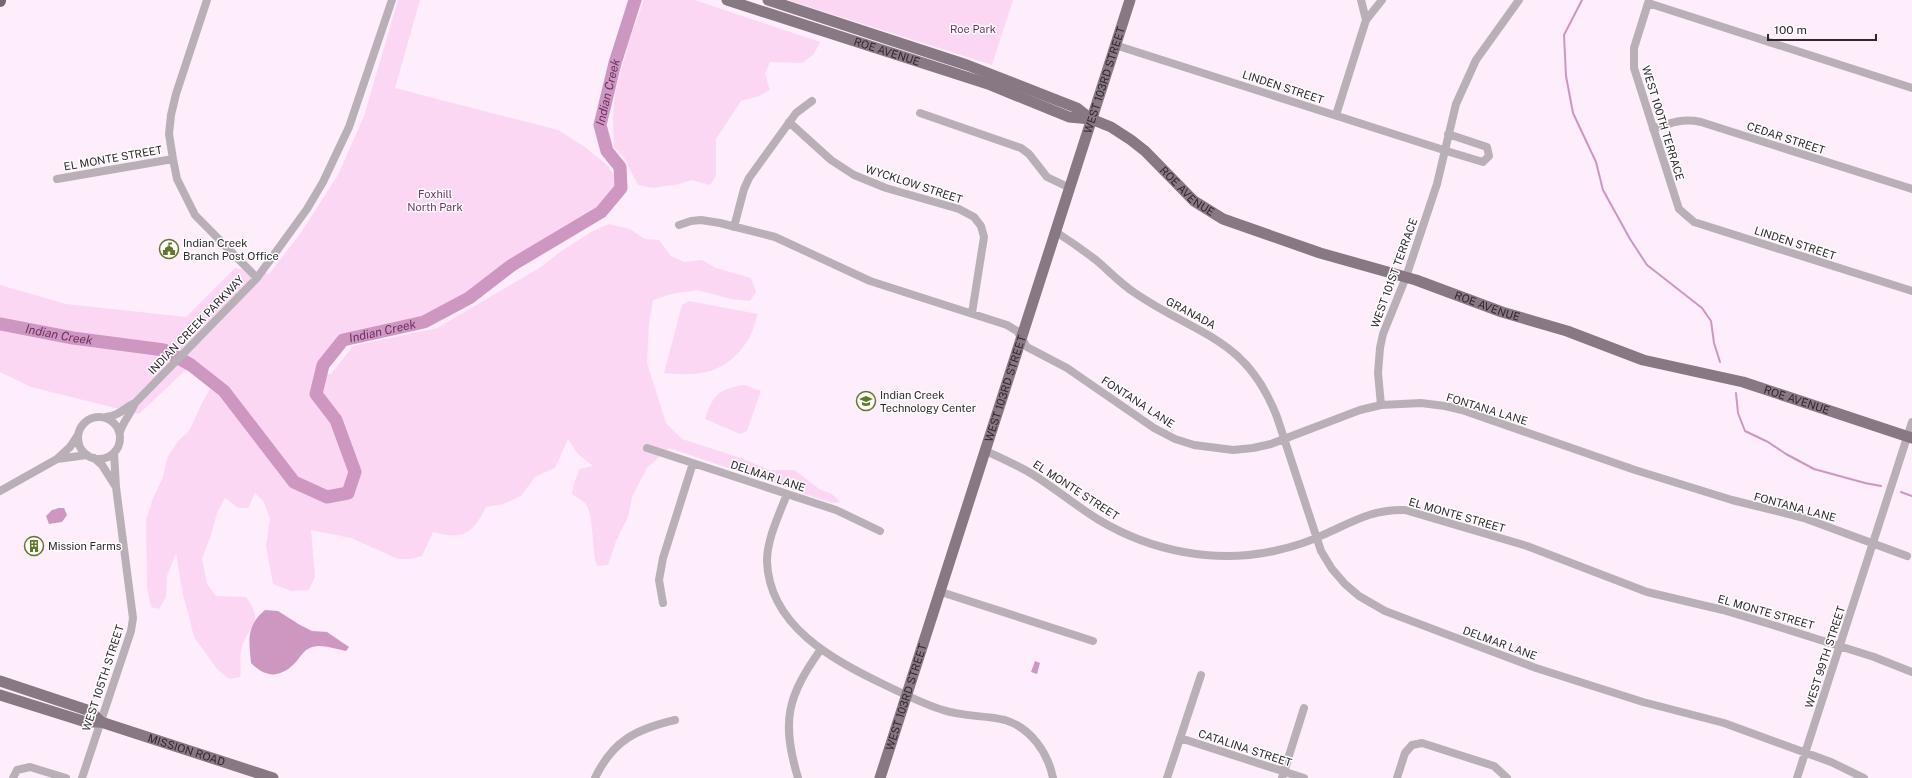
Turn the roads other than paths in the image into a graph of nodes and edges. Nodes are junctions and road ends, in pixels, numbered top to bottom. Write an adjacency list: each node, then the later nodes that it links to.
1 (207, 0): 23 (street)
2 (392, 0): 32 (street, INDIAN CREEK PARKWAY)
3 (727, 0): 12 (main road, ROE AVENUE)
4 (768, 0): 10 (main road, ROE AVENUE)
5 (1130, 0): 13 (main road, WEST 103RD STREET)
6 (1361, 0): 11 (street)
7 (1382, 0): 11 (street)
8 (1519, 0): 21 (street, WEST 101ST TERRACE)
9 (1648, 2): 14 (street); 20 (street, WEST 100TH TERRACE)
10 (825, 18): 12 (main road); 18 (main road, ROE AVENUE)
11 (1366, 20): 17 (street)
12 (818, 29): 18 (main road, ROE AVENUE)
13 (1115, 45): 17 (street, LINDEN STREET); 18 (main road, WEST 103RD STREET)
14 (1912, 88)
15 (812, 100): 19 (street)
16 (920, 113): 25 (street)
17 (1336, 115): 22 (street, LINDEN STREET)
18 (1091, 119): 25 (main road, WEST 103RD STREET); 31 (main road, ROE AVENUE)
19 (789, 122): 29 (street); 34 (street, WYCKLOW STREET)
20 (1653, 129): 26 (street, CEDAR STREET); 27 (street, WEST 100TH TERRACE)
21 (1448, 134): 22 (street, WEST 101ST TERRACE); 22 (street)
22 (1444, 150): 31 (street, WEST 101ST TERRACE)
23 (173, 159): 24 (street, EL MONTE STREET); 32 (street)
24 (57, 179)
25 (1070, 188): 30 (main road, WEST 103RD STREET)
26 (1912, 189)
27 (1678, 206): 33 (street, LINDEN STREET)
28 (679, 225): 29 (street)
29 (734, 227): 34 (street)
30 (1056, 232): 35 (main road, WEST 103RD STREET); 43 (street, GRANADA)
31 (1406, 277): 37 (street, WEST 101ST TERRACE); 42 (main road, ROE AVENUE)
32 (257, 278): 36 (street, INDIAN CREEK PARKWAY)
33 (1912, 291)
34 (972, 313): 35 (street)
35 (1022, 338): 43 (street, FONTANA LANE); 45 (main road, WEST 103RD STREET)
36 (135, 403): 38 (street, INDIAN CREEK PARKWAY); 40 (street, INDIAN CREEK PARKWAY)
37 (1381, 405): 43 (street, FONTANA LANE); 55 (street, FONTANA LANE)
38 (106, 417): 40 (street); 41 (street)
39 (1912, 422): 42 (street, WEST 99TH STREET)
40 (120, 432): 46 (street)
41 (78, 435): 47 (street); 48 (street)
42 (1910, 438): 55 (street, WEST 99TH STREET)
43 (1284, 440): 54 (street, DELMAR LANE)
44 (647, 448): 49 (street, DELMAR LANE)
45 (986, 451): 54 (street, EL MONTE STREET); 57 (main road, WEST 103RD STREET)
46 (114, 453): 47 (street); 50 (street, WEST 105TH STREET)
47 (90, 456): 48 (street); 50 (street)
48 (57, 459): 51 (street)
49 (693, 463): 52 (street, DELMAR LANE); 58 (street)
50 (116, 487): 69 (street, WEST 105TH STREET)
51 (0, 491)
52 (787, 494): 53 (street, DELMAR LANE); 61 (street)
53 (880, 531)
54 (1316, 538): 60 (street, EL MONTE STREET); 71 (street, DELMAR LANE)
55 (1873, 543): 56 (street); 60 (street, WEST 99TH STREET)
56 (1907, 556)
57 (941, 592): 59 (street); 66 (main road, WEST 103RD STREET)
58 (663, 603)
59 (1093, 641)
60 (1840, 646): 62 (street, EL MONTE STREET); 71 (street, WEST 99TH STREET)
61 (821, 649): 66 (street); 79 (street)
62 (1912, 672)
63 (1201, 675): 70 (street)
64 (0, 681): 69 (main road, MISSION ROAD)
65 (0, 695): 69 (main road, MISSION ROAD)
66 (907, 695): 80 (main road, WEST 103RD STREET); 81 (street)
67 (1304, 708): 72 (street)
68 (675, 720): 78 (street)
69 (101, 722): 76 (street, WEST 105TH STREET); 77 (main road, MISSION ROAD)
70 (1180, 738): 72 (street, CATALINA STREET); 82 (street)
71 (1805, 753): 85 (street, WEST 99TH STREET); 86 (street, DELMAR LANE)
72 (1283, 775): 83 (street, CATALINA STREET)
73 (1507, 777): 84 (street)
74 (13, 778): 75 (street)
75 (66, 778)
76 (82, 778)
77 (273, 778)
78 (595, 778)
79 (798, 778)
80 (880, 778)
81 (1053, 778)
82 (1167, 778)
83 (1304, 778)
84 (1397, 778)
85 (1797, 778)
86 (1864, 778)

